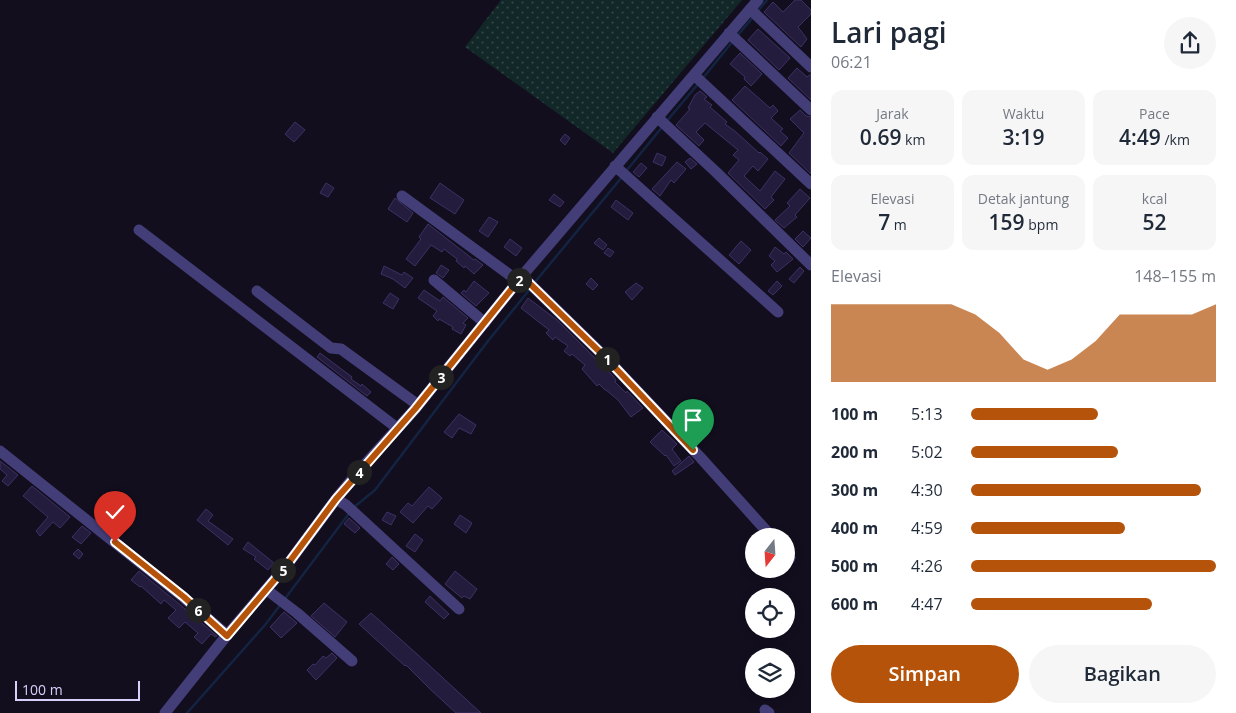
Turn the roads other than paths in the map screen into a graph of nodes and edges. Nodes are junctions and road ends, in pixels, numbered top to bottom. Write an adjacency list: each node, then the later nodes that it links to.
1 (758, 0): 2 (street)
2 (753, 12): 3 (street); 4 (street)
3 (734, 38): 5 (street); 6 (street)
4 (811, 67)
5 (695, 76): 7 (street); 9 (street)
6 (811, 110)
7 (662, 122): 8 (street); 12 (street)
8 (617, 168): 14 (street); 16 (street)
9 (811, 184)
10 (402, 196): 14 (street)
11 (139, 230): 19 (street)
12 (811, 266)
13 (434, 280): 17 (street)
14 (526, 282): 17 (street); 22 (street)
15 (257, 290): 18 (street)
16 (778, 312)
17 (485, 323): 18 (street)
18 (418, 405): 19 (street)
19 (397, 428): 21 (street)
20 (0, 451): 25 (street)
21 (346, 505): 23 (street); 24 (street)
22 (764, 528)
23 (271, 593): 25 (street); 26 (street)
24 (459, 609)
25 (227, 636): 27 (street)
26 (352, 661)
27 (164, 713)

